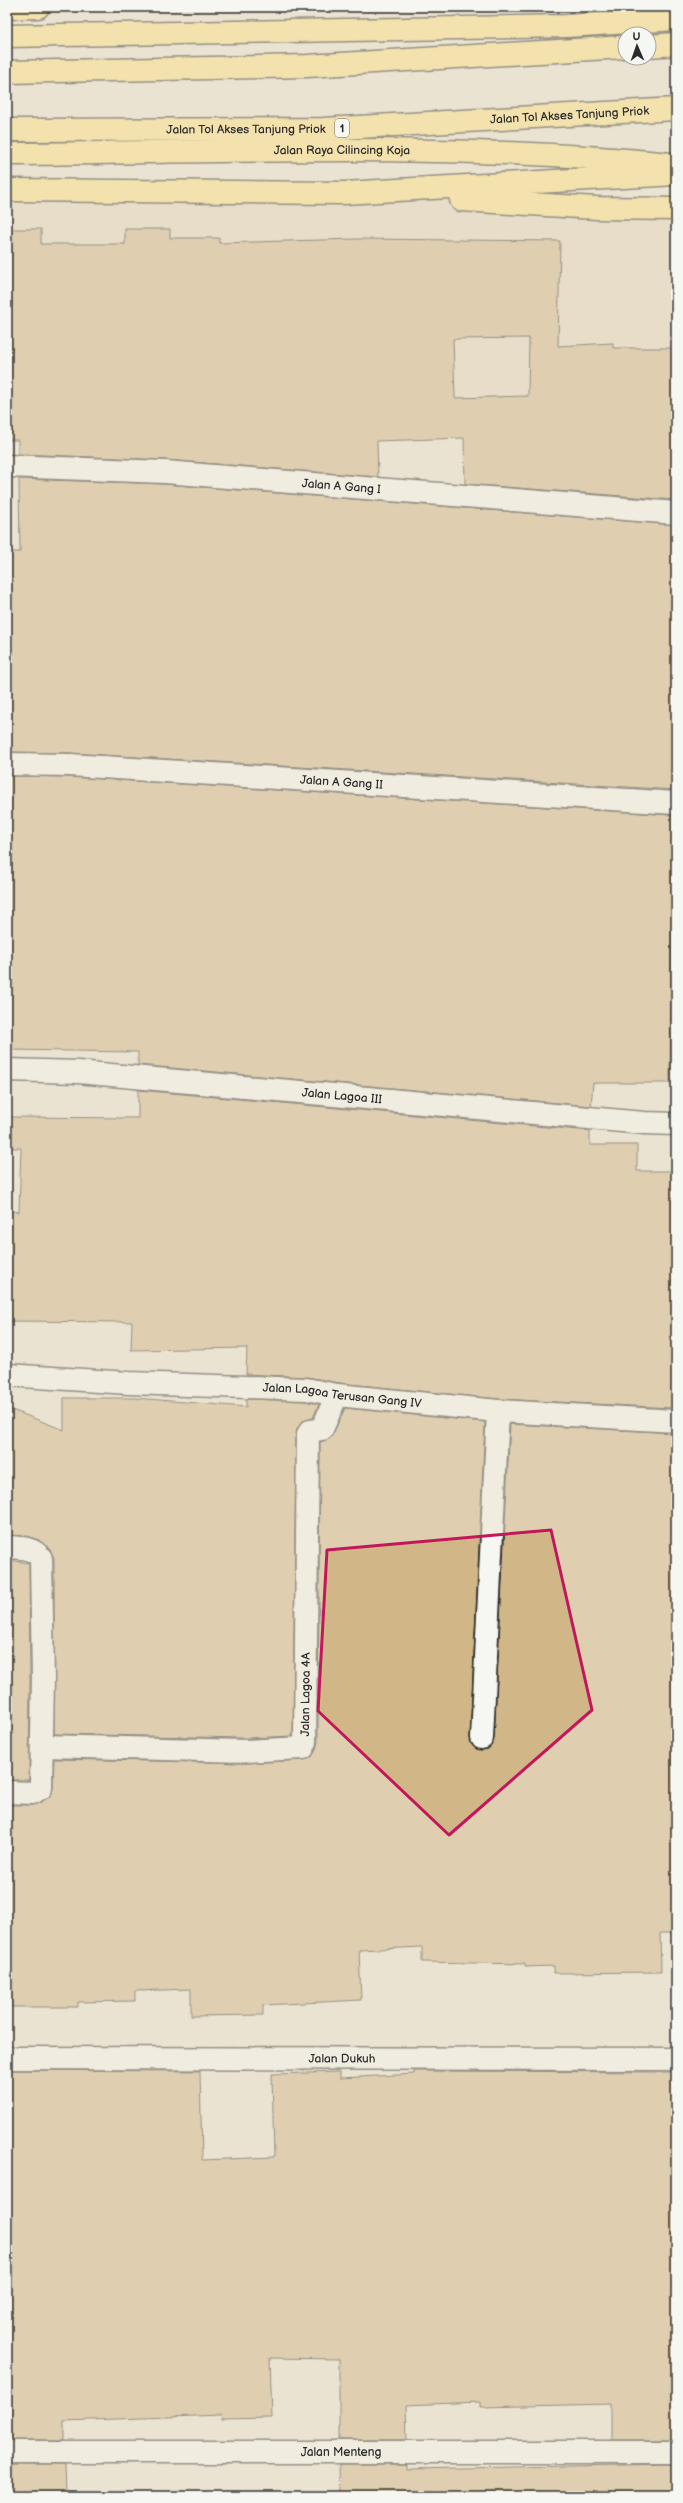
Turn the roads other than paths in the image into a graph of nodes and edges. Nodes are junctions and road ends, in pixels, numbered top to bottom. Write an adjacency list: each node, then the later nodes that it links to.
1 (38, 7): 2 (highway)
2 (7, 8)
3 (676, 19): 4 (highway)
4 (7, 36)
5 (676, 44): 6 (highway)
6 (657, 45)
7 (617, 47): 8 (highway)
8 (7, 72)
9 (676, 109): 10 (highway, Jalan Tol Akses Tanjung Priok / 1)
10 (7, 130)
11 (7, 154): 12 (highway, Jalan Raya Cilincing Koja)
12 (676, 164)
13 (676, 174): 15 (highway)
14 (7, 190): 15 (highway)
15 (344, 193): 16 (highway)
16 (676, 209)
17 (7, 466): 18 (street, Jalan A Gang I)
18 (676, 512)
19 (7, 764): 20 (street, Jalan A Gang II)
20 (676, 803)
21 (7, 1070): 22 (street, Jalan Lagoa III)
22 (676, 1124)
23 (7, 1375): 24 (street, Jalan Lagoa Terusan Gang IV)
24 (337, 1395): 25 (street, Jalan Lagoa Terusan Gang IV); 29 (street, Jalan Lagoa 4A)
25 (498, 1411): 26 (street, Jalan Lagoa Terusan Gang IV); 28 (street)
26 (676, 1421)
27 (7, 1547): 29 (street)
28 (482, 1738)
29 (42, 1746): 30 (street)
30 (7, 1792)
31 (7, 2058): 32 (street, Jalan Dukuh)
32 (676, 2059)
33 (7, 2452): 34 (street, Jalan Menteng)
34 (676, 2452)

